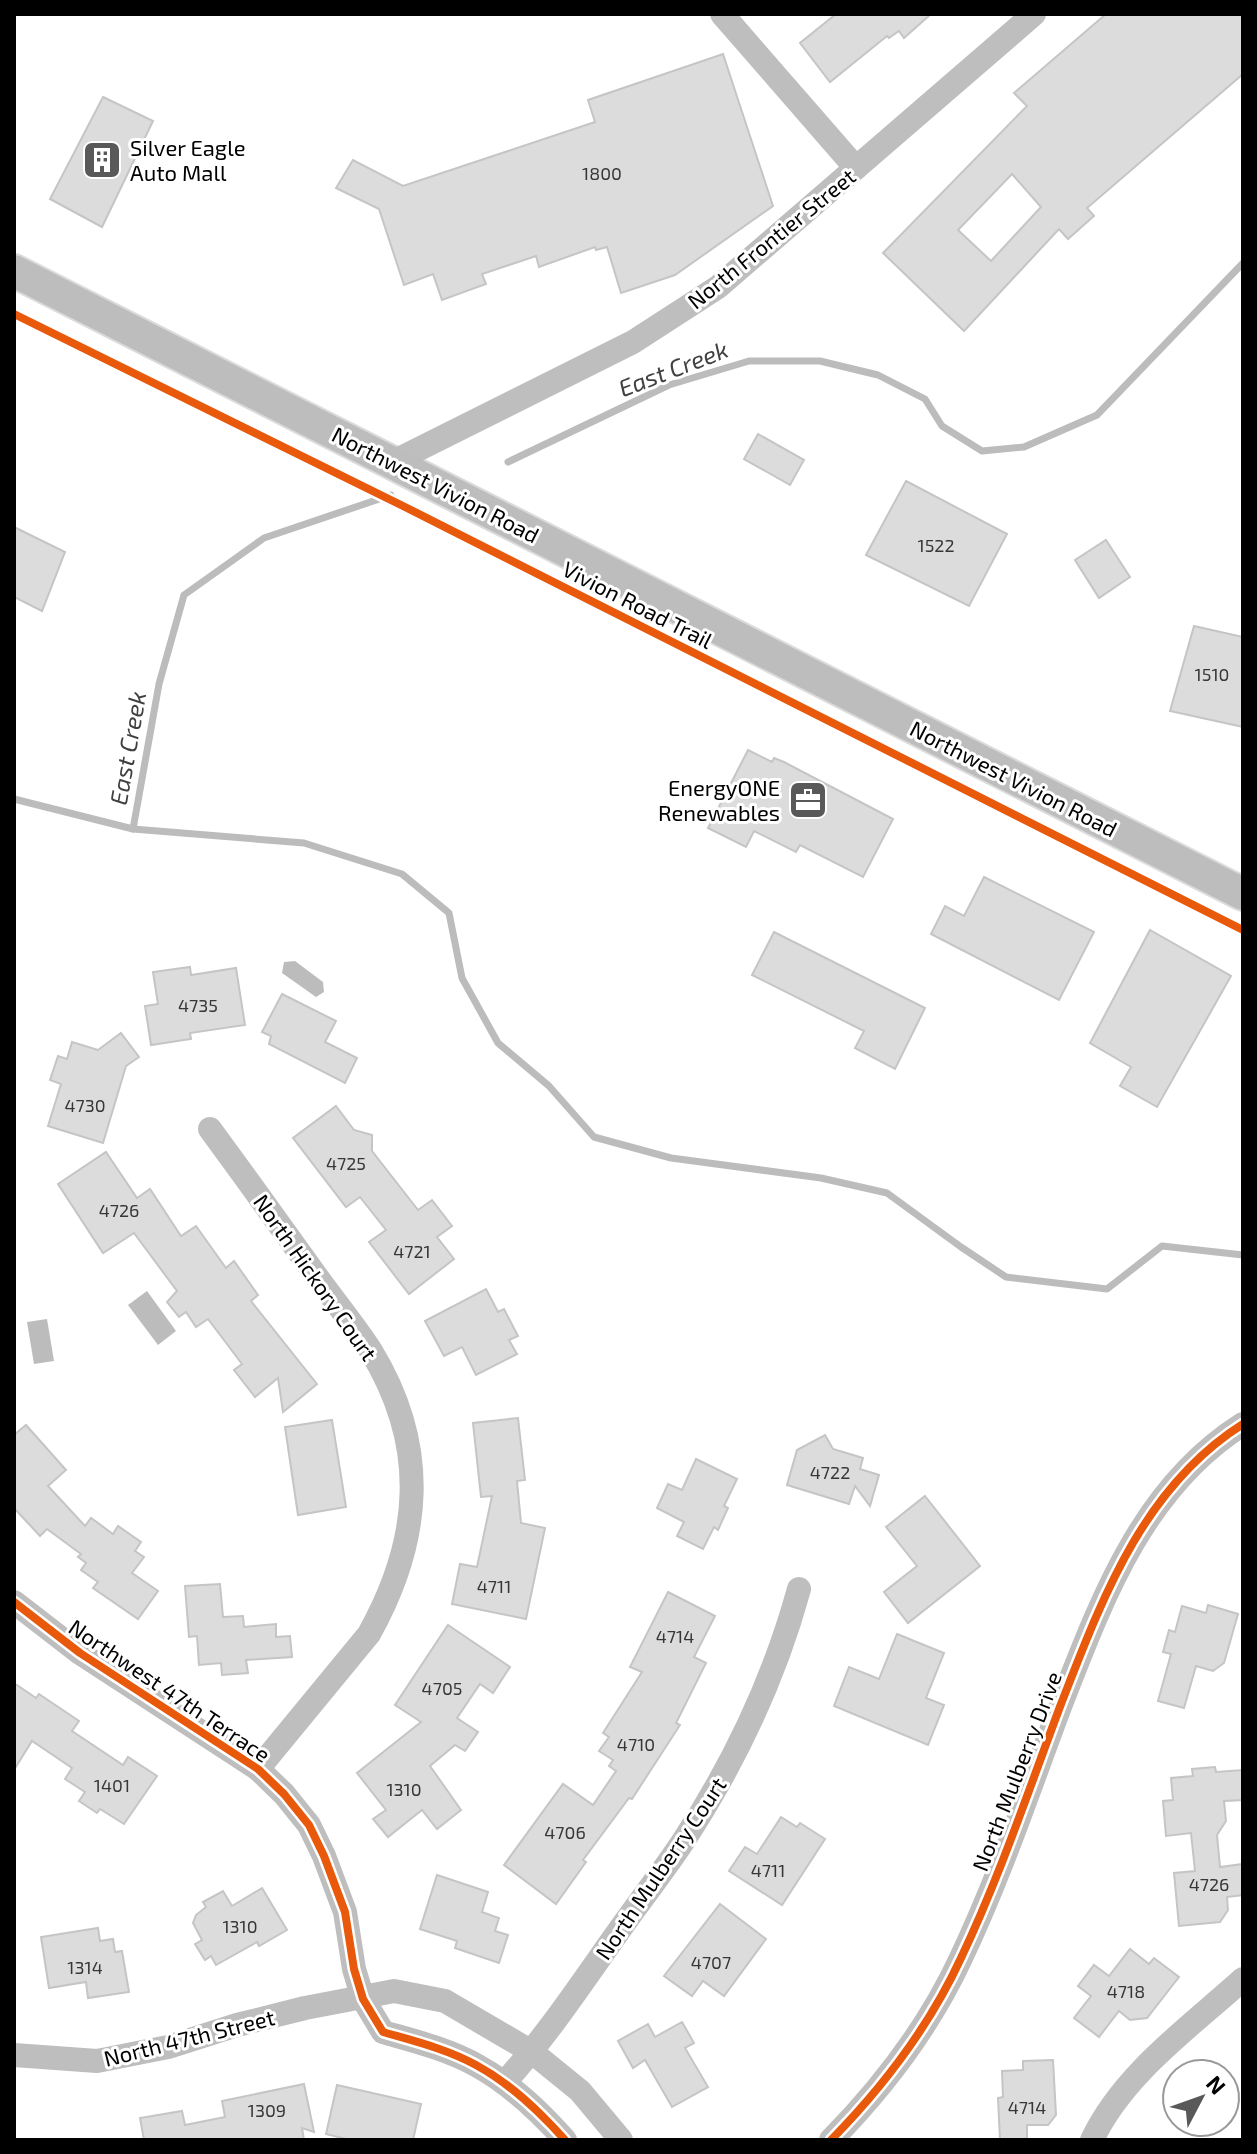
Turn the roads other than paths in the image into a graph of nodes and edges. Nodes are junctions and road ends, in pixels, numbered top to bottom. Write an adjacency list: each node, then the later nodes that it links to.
1 (722, 14): 3 (street)
2 (1034, 14): 3 (street, North Frontier Street)
3 (856, 168): 5 (street, North Frontier Street)
4 (14, 271): 5 (main road, Northwest Vivion Road)
5 (393, 462): 6 (main road, Northwest Vivion Road)
6 (1243, 894)
7 (210, 1129): 11 (street, North Hickory Court)
8 (1243, 1424): 19 (street, North Mulberry Drive)
9 (799, 1589): 14 (street, North Mulberry Court)
10 (14, 1602): 11 (street, Northwest 47th Terrace)
11 (258, 1769): 13 (street, Northwest 47th Terrace)
12 (1243, 1979): 20 (street)
13 (363, 1999): 14 (street, North 47th Street); 15 (street, North 47th Street); 16 (street, Northwest 47th Terrace)
14 (532, 2052): 16 (street, North Mulberry Court); 18 (street, North 47th Street)
15 (14, 2055)
16 (504, 2083): 17 (street, Northwest 47th Terrace)
17 (565, 2140)
18 (621, 2140)
19 (831, 2140)
20 (1092, 2140)

